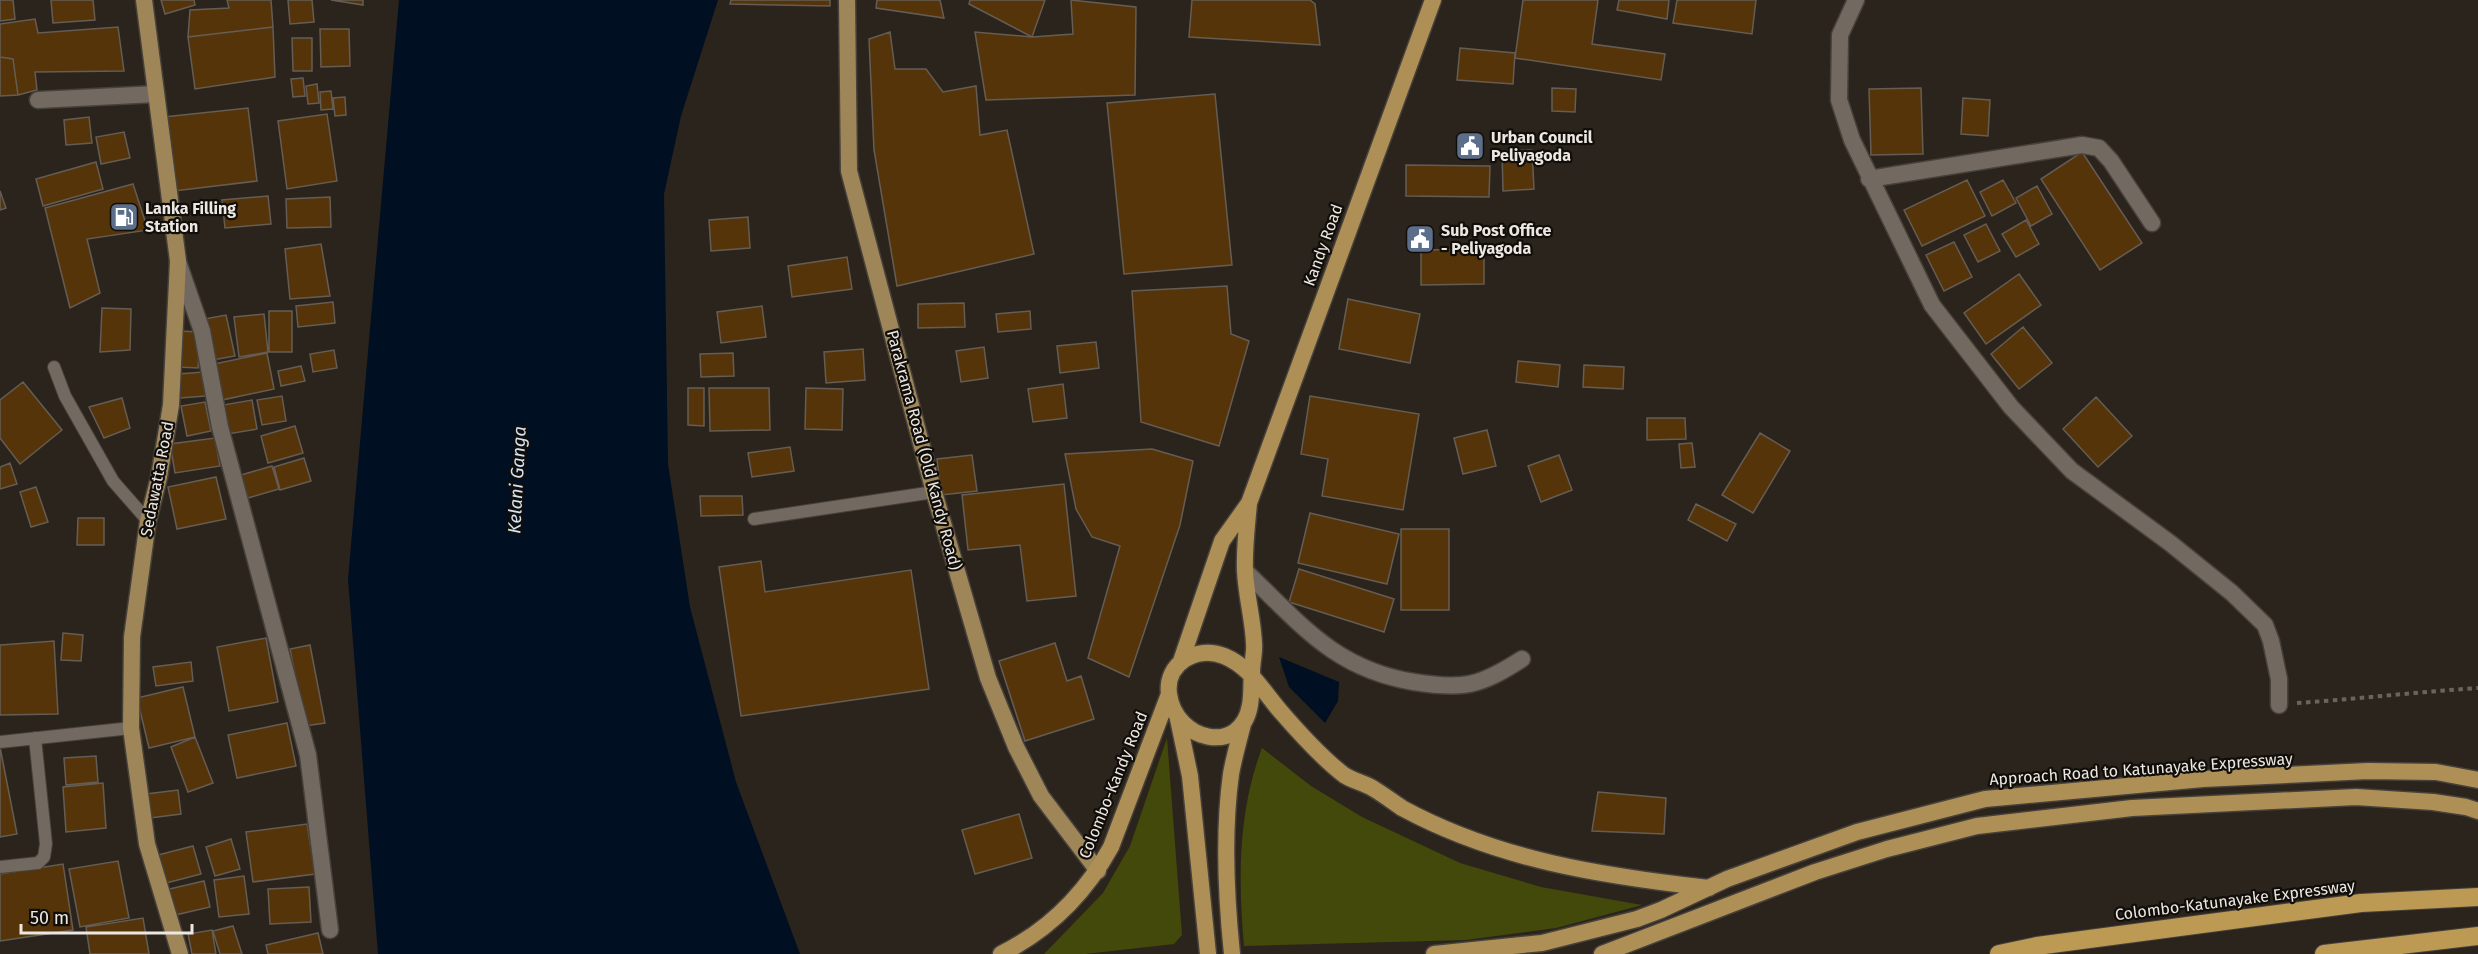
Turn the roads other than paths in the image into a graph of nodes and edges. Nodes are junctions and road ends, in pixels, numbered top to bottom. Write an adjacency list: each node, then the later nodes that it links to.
1 (144, 0): 5 (main road, Sedawatta Road)
2 (847, 0): 11 (main road, Parakrama Road (Old Kandy Road))
3 (1433, 0): 12 (highway, Kandy Road)
4 (1856, 0): 7 (street)
5 (156, 94): 6 (street); 9 (main road, Sedawatta Road)
6 (38, 100)
7 (1869, 179): 8 (street); 20 (street)
8 (2152, 223)
9 (178, 261): 14 (main road, Sedawatta Road); 32 (street)
10 (54, 367): 14 (lane)
11 (934, 492): 13 (lane); 29 (main road, Parakrama Road (Old Kandy Road))
12 (1249, 503): 15 (highway, Kandy Road); 17 (highway, Kandy Road)
13 (754, 519)
14 (148, 521): 23 (main road, Sedawatta Road)
15 (1245, 572): 16 (street); 18 (highway, Kandy Road)
16 (1522, 659)
17 (1181, 661): 18 (highway); 19 (highway)
18 (1251, 675): 22 (highway); 30 (highway)
19 (1169, 694): 21 (highway); 29 (highway, Colombo-Kandy Road)
20 (2279, 705)
21 (1176, 712): 22 (highway); 36 (highway)
22 (1243, 724): 37 (highway)
23 (131, 728): 24 (lane); 34 (main road, Sedawatta Road)
24 (35, 738): 25 (lane); 28 (lane)
25 (0, 742)
26 (2478, 780): 30 (highway, Approach Road to Katunayake Expressway)
27 (2478, 811): 39 (highway)
28 (0, 867)
29 (1098, 871): 35 (highway, Colombo-Kandy Road)
30 (1710, 889): 38 (highway, Approach Road to Katunayake Expressway)
31 (2478, 897): 40 (highway, Colombo-Katunayake Expressway)
32 (330, 930)
33 (2478, 936): 41 (highway)
34 (180, 954)
35 (1001, 954)
36 (1208, 954)
37 (1232, 954)
38 (1434, 954)
39 (1602, 954)
40 (1999, 954)
41 (2324, 954)

